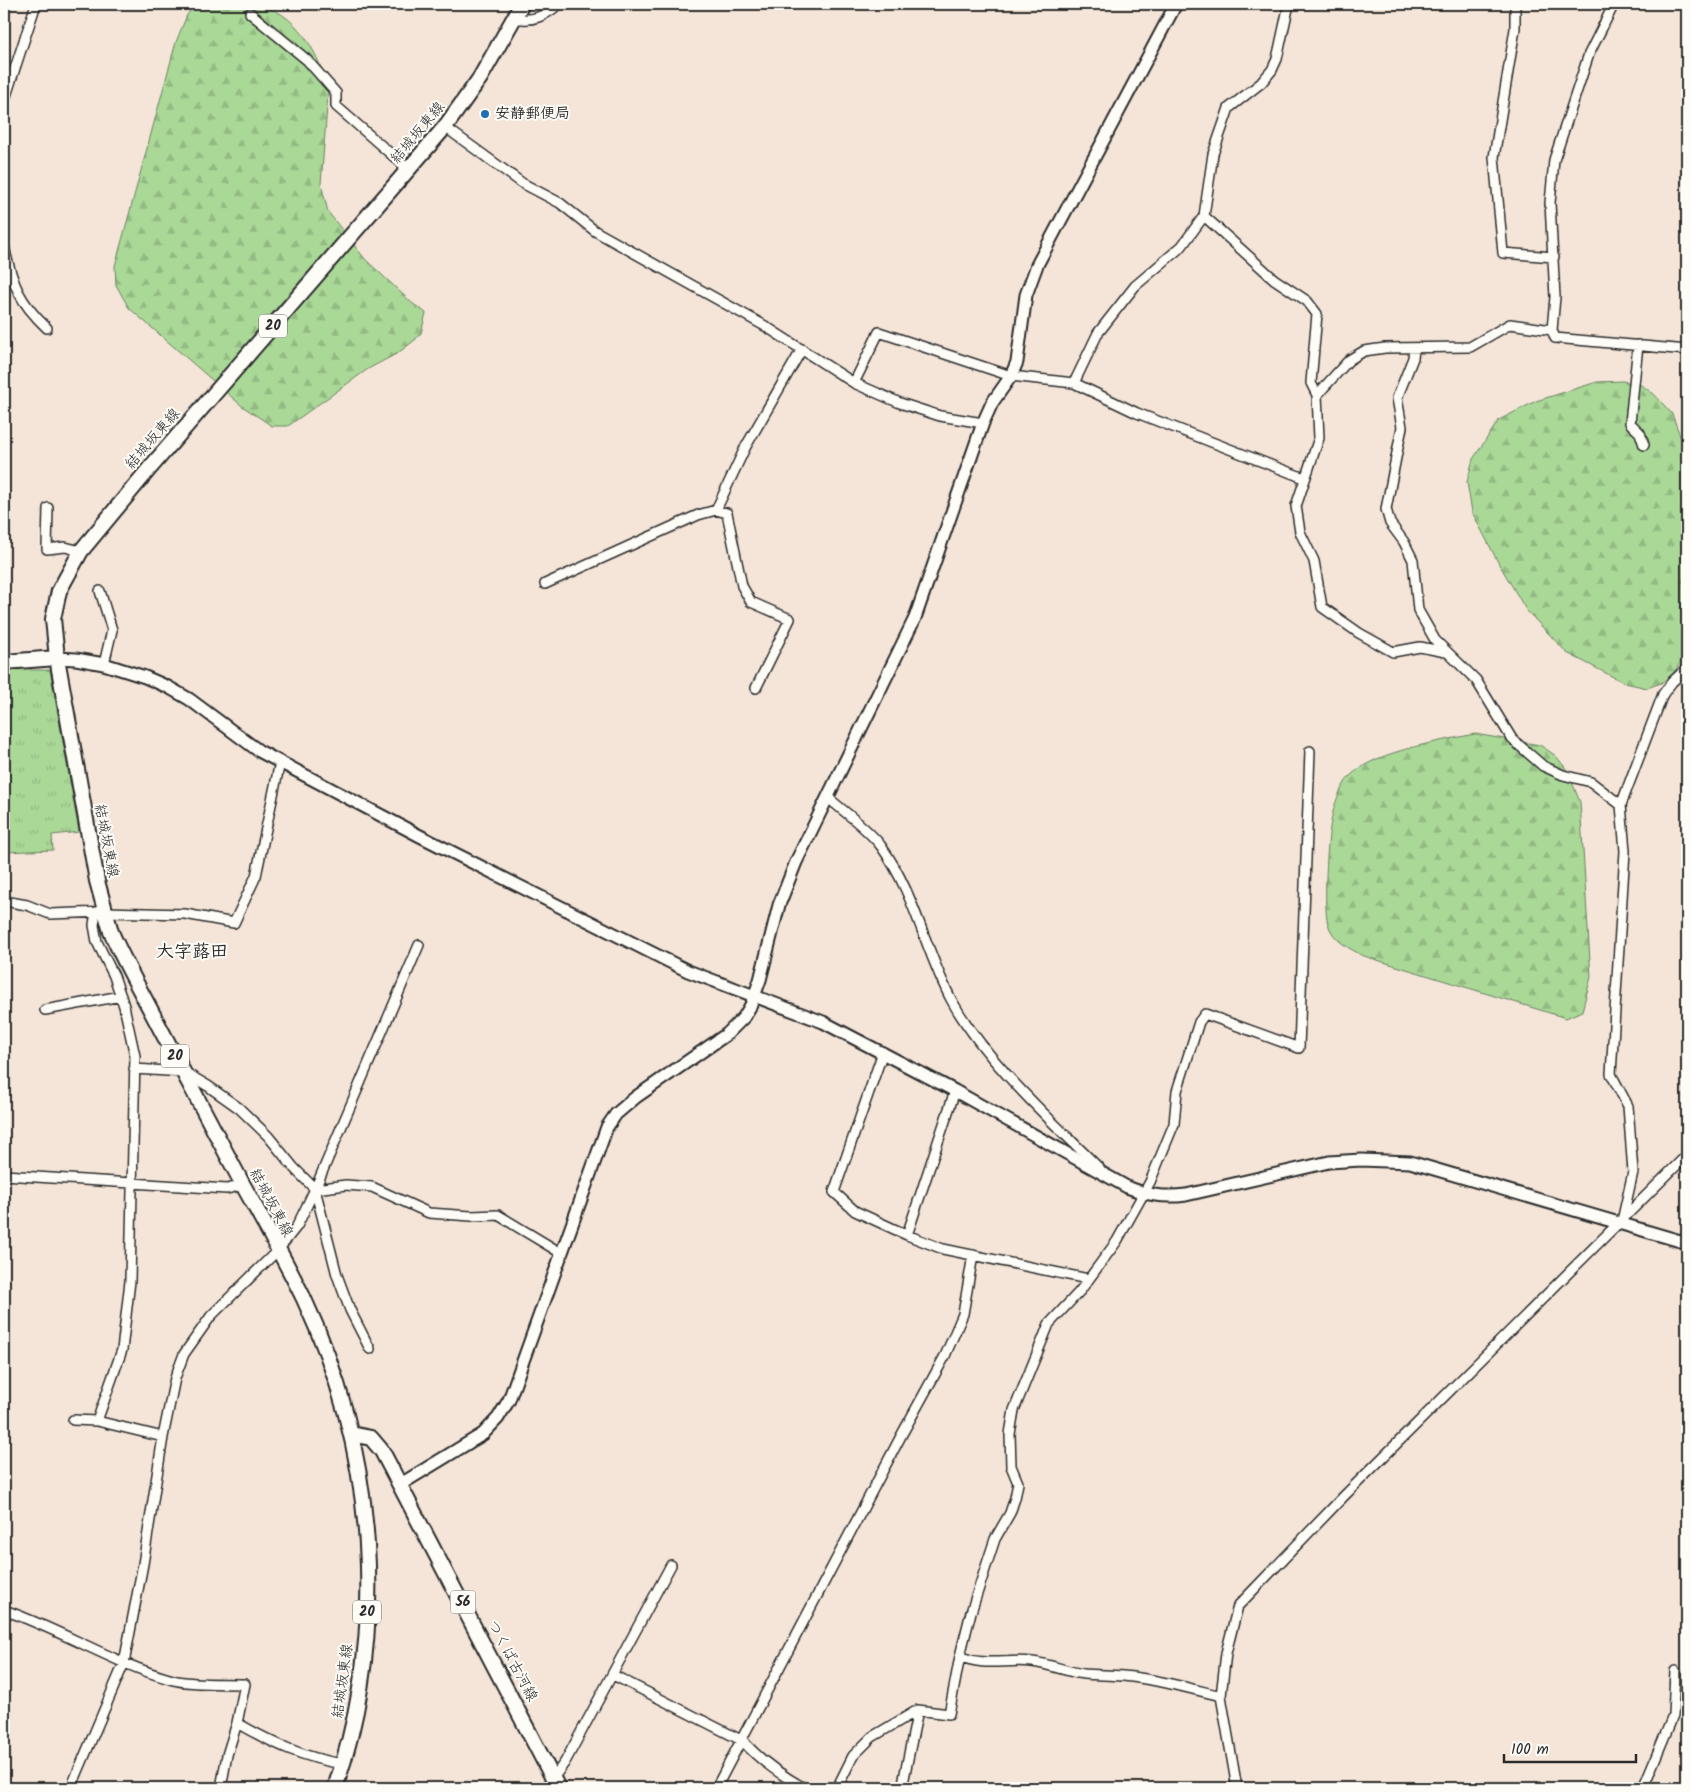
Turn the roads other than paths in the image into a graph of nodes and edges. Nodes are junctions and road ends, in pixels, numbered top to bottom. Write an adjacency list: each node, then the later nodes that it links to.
1 (36, 4): 10 (street)
2 (522, 4): 9 (main road, 結城坂東線 / 20)
3 (559, 4): 9 (street)
4 (1176, 4): 22 (street)
5 (1289, 4): 13 (street)
6 (1515, 4): 15 (street)
7 (1614, 4): 15 (street)
8 (250, 14): 12 (street)
9 (514, 18): 11 (main road, 結城坂東線 / 20)
10 (4, 102)
11 (445, 127): 12 (main road, 結城坂東線 / 20); 19 (street)
12 (408, 169): 31 (main road, 結城坂東線 / 20)
13 (1204, 216): 24 (street); 25 (street)
14 (4, 246): 16 (street)
15 (1554, 257): 17 (street)
16 (47, 328)
17 (1552, 330): 18 (street); 20 (street)
18 (1638, 345): 21 (street); 27 (street)
19 (802, 349): 23 (street); 30 (street)
20 (1414, 349): 25 (street); 34 (street)
21 (1687, 350)
22 (1010, 376): 23 (street); 24 (street); 26 (street)
23 (854, 383): 26 (street)
24 (1074, 383): 28 (street)
25 (1316, 395): 28 (street)
26 (983, 423): 42 (street)
27 (1644, 445)
28 (1304, 478): 34 (street)
29 (48, 508): 31 (street)
30 (716, 510): 32 (street); 39 (street)
31 (81, 551): 35 (main road, 結城坂東線 / 20)
32 (545, 584)
33 (100, 591): 37 (street)
34 (1446, 652): 43 (street)
35 (57, 658): 36 (main road); 37 (street); 45 (main road, 結城坂東線 / 20)
36 (6, 660)
37 (104, 664): 41 (street)
38 (1687, 668): 43 (street)
39 (756, 688)
40 (1310, 751): 60 (street)
41 (280, 762): 45 (street); 48 (street)
42 (828, 798): 48 (street); 56 (street)
43 (1621, 805): 61 (street)
44 (4, 901): 45 (street)
45 (100, 912): 47 (street); 52 (main road, 結城坂東線 / 20)
46 (419, 945): 59 (street)
47 (121, 996): 49 (street); 51 (street)
48 (754, 997): 50 (street); 65 (street)
49 (45, 1010)
50 (883, 1052): 53 (street); 62 (street)
51 (134, 1069): 52 (street); 57 (street)
52 (184, 1072): 58 (main road, 結城坂東線 / 20); 59 (street)
53 (955, 1091): 56 (street); 62 (street)
54 (1687, 1155): 61 (street)
55 (4, 1175): 57 (street)
56 (1107, 1176): 60 (street)
57 (130, 1184): 58 (street); 70 (street)
58 (243, 1185): 64 (main road, 結城坂東線 / 20)
59 (315, 1189): 64 (street); 65 (street); 68 (street)
60 (1144, 1194): 61 (street); 67 (street)
61 (1621, 1223): 63 (street); 80 (street)
62 (907, 1235): 66 (street)
63 (1687, 1243)
64 (278, 1250): 71 (main road, 結城坂東線 / 20); 72 (street)
65 (561, 1253): 73 (street)
66 (973, 1255): 67 (street); 83 (street)
67 (1088, 1279): 76 (street)
68 (370, 1349)
69 (73, 1420): 70 (street)
70 (97, 1421): 72 (street)
71 (351, 1434): 73 (main road, つくば古河線 / 56); 84 (main road, 結城坂東線 / 20)
72 (163, 1437): 77 (street)
73 (401, 1484): 85 (main road, つくば古河線 / 56)
74 (671, 1565): 79 (street)
75 (4, 1610): 77 (street)
76 (960, 1656): 80 (street); 81 (street)
77 (124, 1663): 82 (street); 86 (street)
78 (1675, 1671): 94 (street)
79 (613, 1675): 83 (street); 85 (street)
80 (1221, 1696): 93 (street)
81 (918, 1710): 91 (street); 92 (street)
82 (237, 1723): 84 (street); 87 (street)
83 (742, 1741): 89 (street); 90 (street)
84 (343, 1764): 88 (main road, 結城坂東線 / 20)
85 (556, 1783)
86 (71, 1788)
87 (220, 1788)
88 (335, 1788)
89 (716, 1788)
90 (804, 1788)
91 (837, 1788)
92 (902, 1788)
93 (1237, 1788)
94 (1642, 1788)

